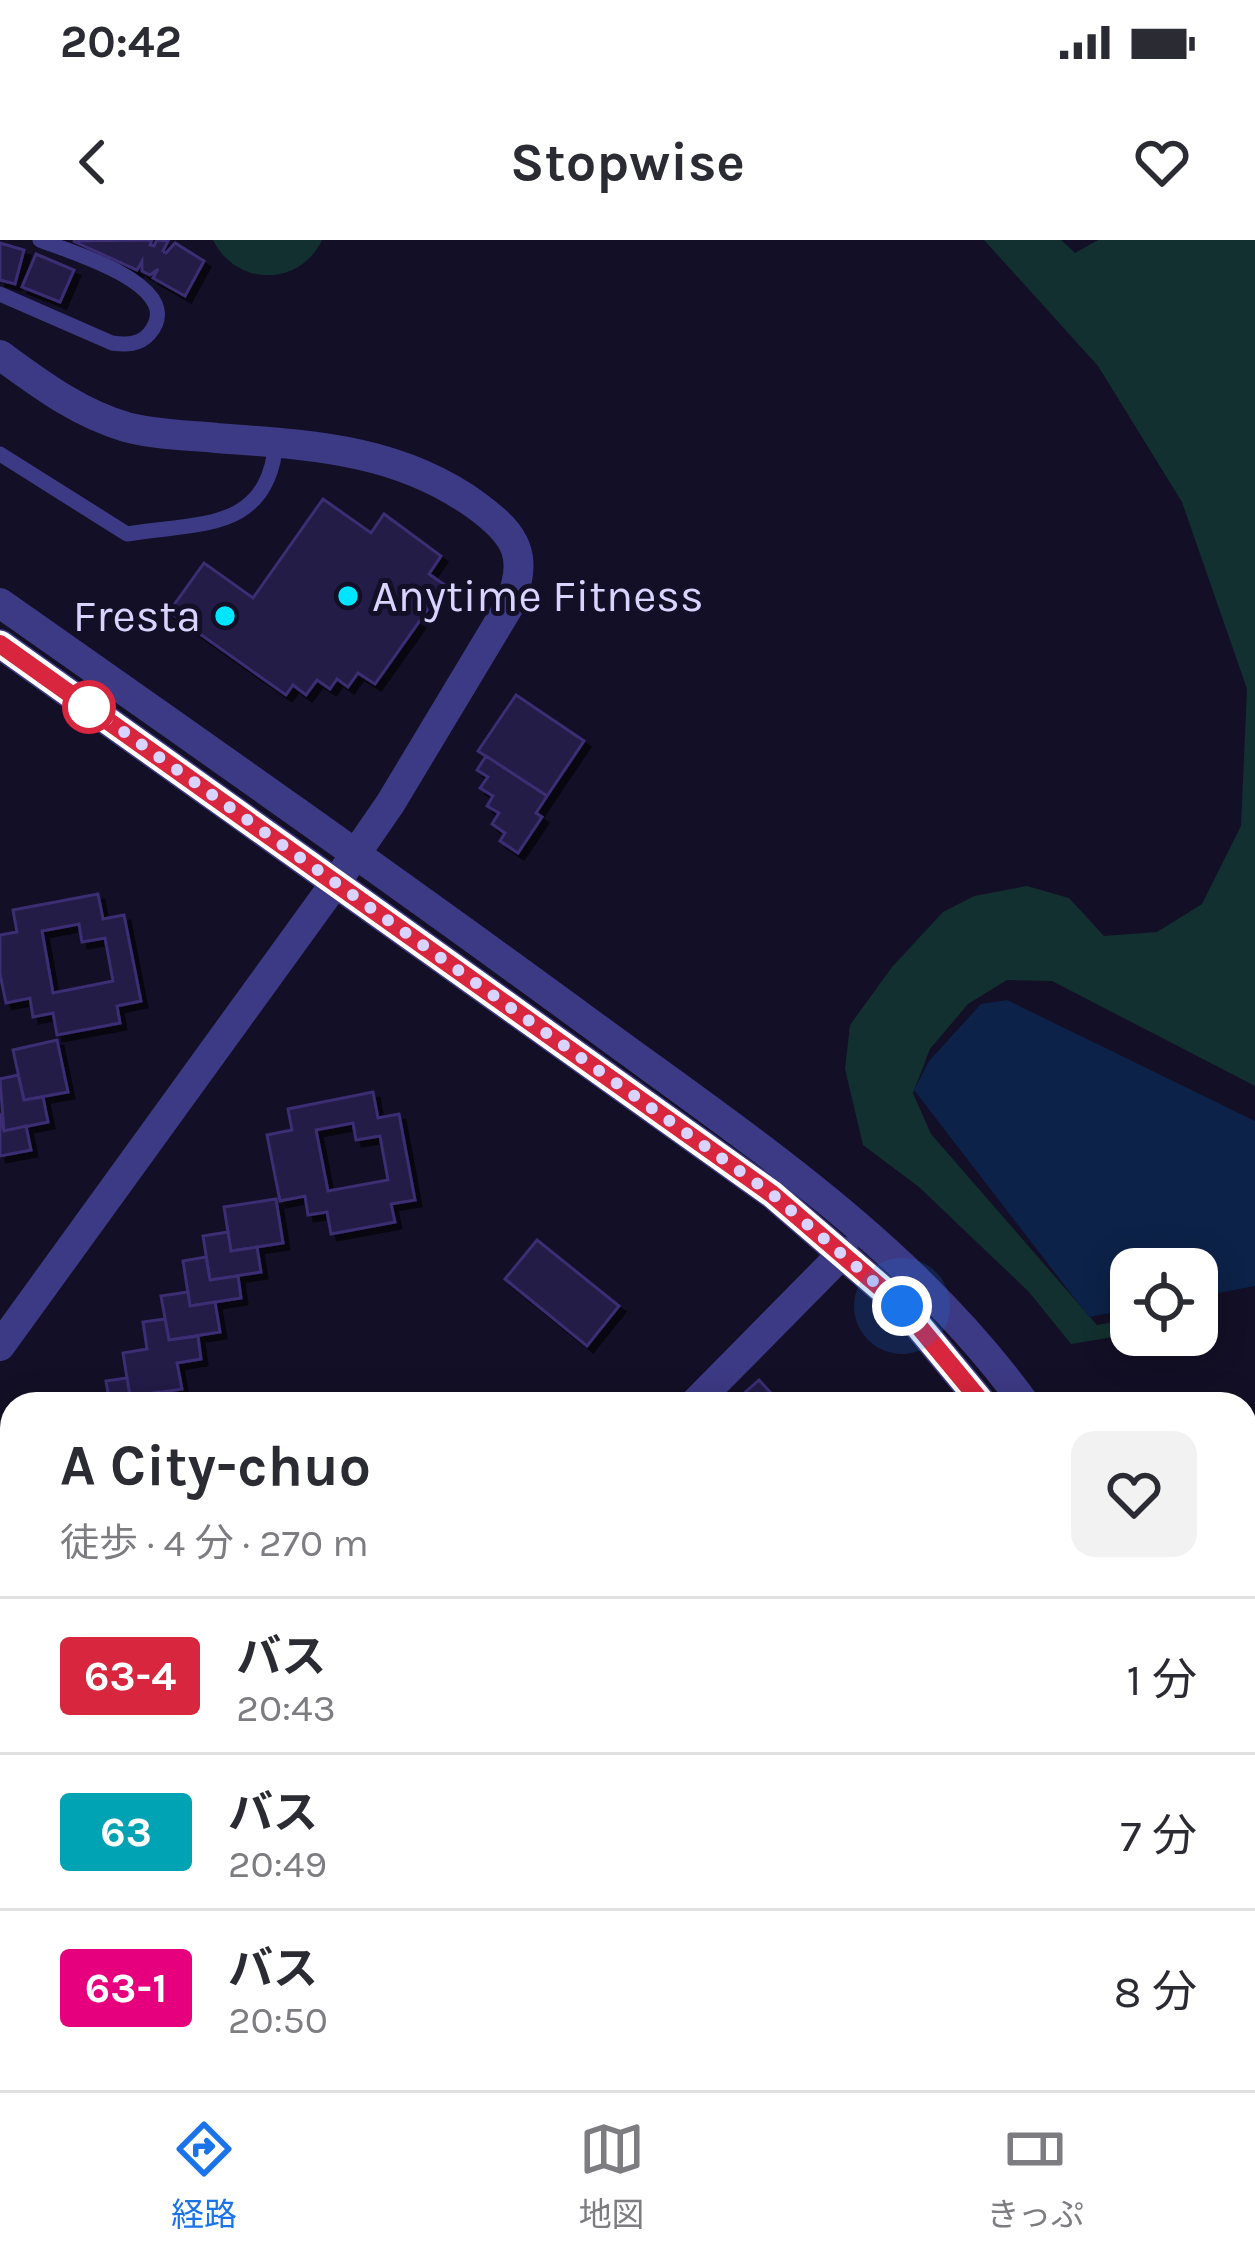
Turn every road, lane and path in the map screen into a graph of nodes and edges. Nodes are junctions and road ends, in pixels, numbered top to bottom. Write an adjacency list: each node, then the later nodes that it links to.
1 (40, 240): 2 (lane)
2 (0, 294)
3 (0, 355): 4 (street)
4 (276, 442): 5 (lane); 8 (street)
5 (0, 454)
6 (0, 604): 8 (street)
7 (0, 644): 9 (street)
8 (356, 854): 9 (street); 14 (street)
9 (336, 882): 10 (street); 11 (street)
10 (844, 1252): 12 (street); 13 (street)
11 (0, 1346)
12 (706, 1392)
13 (973, 1392)
14 (1016, 1392)

